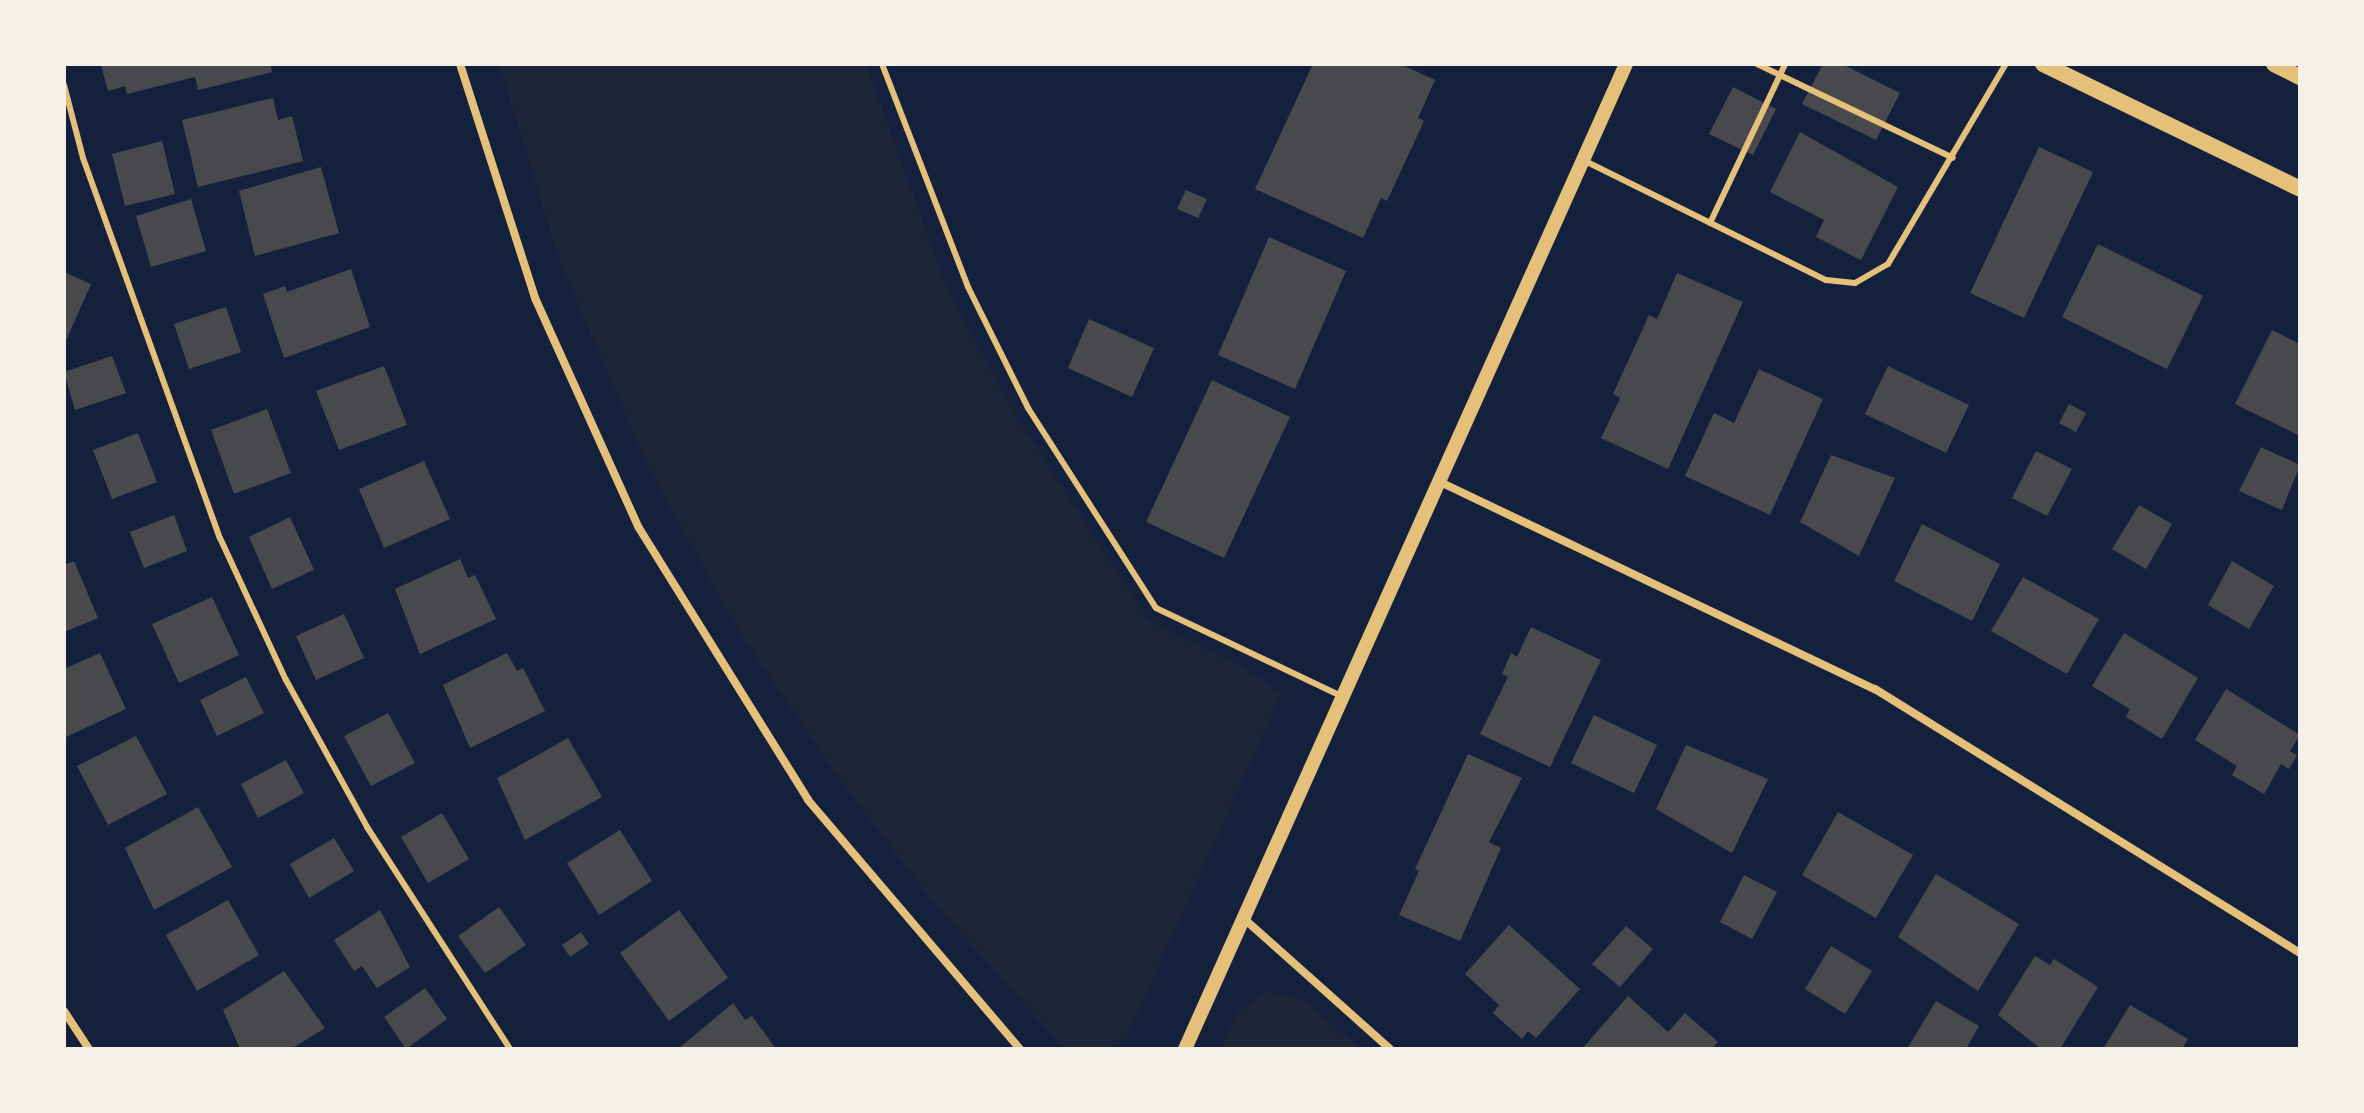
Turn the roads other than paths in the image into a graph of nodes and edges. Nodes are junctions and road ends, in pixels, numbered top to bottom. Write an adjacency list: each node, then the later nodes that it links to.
1 (460, 64): 23 (street)
2 (882, 64): 17 (lane)
3 (1626, 64): 13 (street)
4 (1757, 64): 9 (lane)
5 (1785, 64): 9 (lane)
6 (2006, 64): 12 (lane)
7 (2043, 64): 14 (main road)
8 (2274, 64): 10 (main road)
9 (1780, 75): 12 (lane); 15 (lane)
10 (2300, 77)
11 (64, 85): 22 (lane)
12 (1953, 158): 15 (lane)
13 (1583, 160): 15 (lane); 16 (street)
14 (2300, 189)
15 (1710, 223)
16 (1438, 481): 17 (street); 19 (street)
17 (1341, 696): 18 (street)
18 (1242, 917): 24 (street); 25 (street)
19 (2300, 953)
20 (64, 1011): 21 (street)
21 (89, 1049)
22 (510, 1049)
23 (1020, 1049)
24 (1185, 1049)
25 (1390, 1049)

